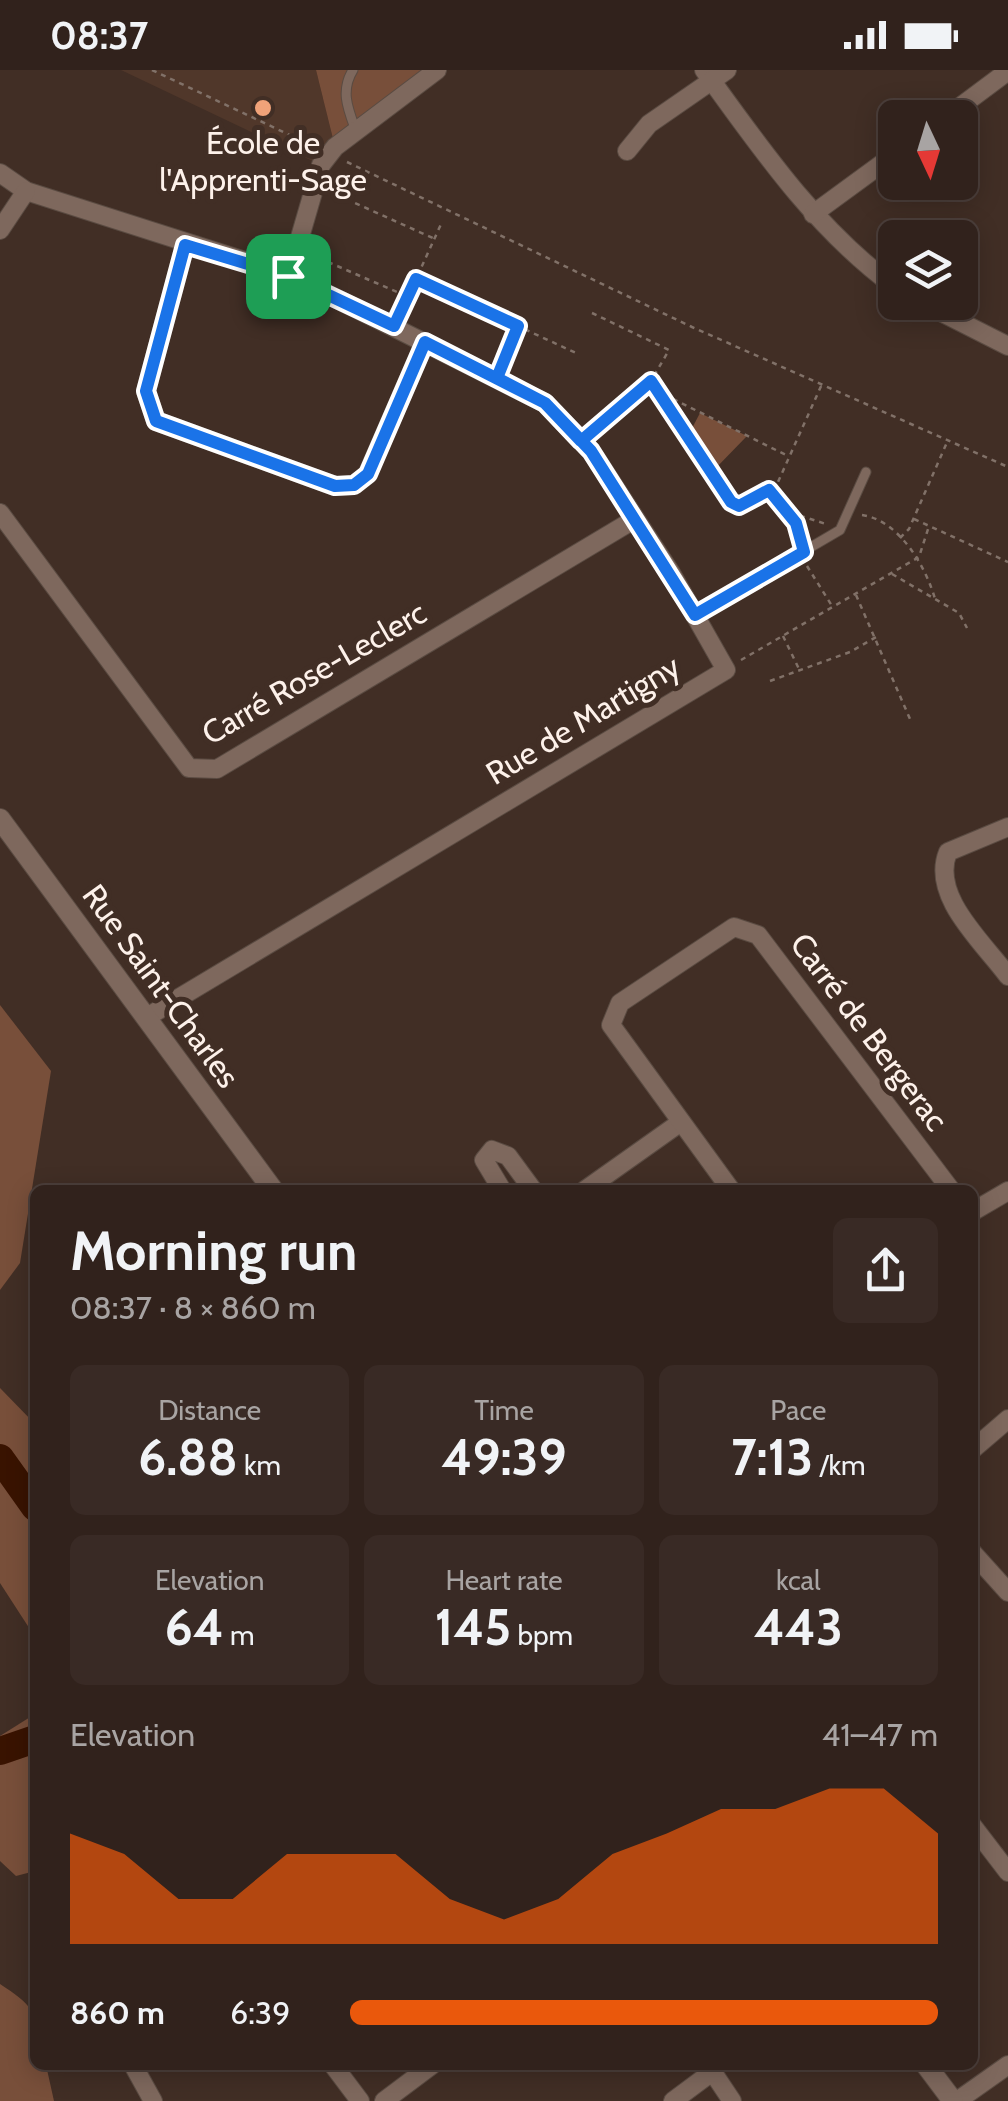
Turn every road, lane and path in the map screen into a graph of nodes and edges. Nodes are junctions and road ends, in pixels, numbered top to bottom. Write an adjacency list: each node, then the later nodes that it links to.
1 (152, 70): 9 (path)
2 (353, 70): 7 (lane)
3 (437, 70): 7 (street)
4 (1008, 71): 6 (street)
5 (714, 74): 8 (street); 14 (street)
6 (969, 100)
7 (356, 131): 9 (street)
8 (628, 151)
9 (330, 154): 21 (street); 33 (path)
10 (878, 166): 14 (street)
11 (0, 172): 12 (street, Rue de Martigny)
12 (26, 191): 16 (street); 18 (street, Rue de Martigny)
13 (346, 199): 17 (path)
14 (813, 214): 20 (street)
15 (442, 222): 17 (path)
16 (0, 230)
17 (435, 239): 22 (path)
18 (185, 245): 21 (street, Rue de Martigny); 28 (street)
19 (328, 262): 23 (path)
20 (878, 275)
21 (288, 276): 26 (street, Rue de Martigny)
22 (416, 279): 23 (path); 27 (path)
23 (408, 297): 26 (path)
24 (592, 313): 32 (path)
25 (957, 320): 29 (street)
26 (394, 326): 28 (street, Rue de Martigny)
27 (518, 326): 30 (path); 31 (path)
28 (425, 342): 31 (street, Rue de Martigny)
29 (1008, 346)
30 (576, 352)
31 (497, 378): 38 (street, Rue de Martigny)
32 (651, 381): 34 (path); 36 (path)
33 (822, 384): 37 (path); 39 (path)
34 (653, 390): 39 (path); 42 (path)
35 (605, 412): 36 (path)
36 (609, 418): 38 (path)
37 (948, 440): 40 (path); 47 (path)
38 (581, 441): 46 (street, Rue de Martigny)
39 (787, 456): 42 (path)
40 (1008, 466)
41 (866, 472): 45 (lane)
42 (769, 490): 43 (path)
43 (790, 512): 45 (path); 50 (path)
44 (0, 514): 46 (street, Carré Rose-Leclerc)
45 (848, 517): 49 (path); 50 (lane)
46 (635, 519): 57 (street, Rue de Martigny)
47 (914, 519): 48 (path); 49 (path)
48 (929, 526): 51 (path); 52 (path)
49 (898, 539): 51 (path)
50 (802, 553): 56 (path); 57 (lane)
51 (918, 557): 53 (path); 55 (path)
52 (1008, 562)
53 (891, 574): 54 (path); 55 (path)
54 (856, 594): 56 (path); 60 (path)
55 (936, 600): 58 (path)
56 (832, 607): 59 (path)
57 (695, 615): 68 (street, Rue de Martigny)
58 (967, 628)
59 (783, 636): 61 (path); 62 (path)
60 (878, 636): 62 (path); 64 (path)
61 (732, 666)
62 (800, 670): 63 (path)
63 (770, 681)
64 (910, 719)
65 (0, 818): 68 (street, Rue Saint-Charles)
66 (1008, 827): 67 (street)
67 (1008, 976)
68 (147, 1016): 70 (street, Rue Saint-Charles)
69 (681, 1122): 73 (street); 74 (street, Carré de Bergerac); 75 (street, Carré de Bergerac)
70 (270, 1185)
71 (499, 1185): 72 (street)
72 (530, 1185)
73 (592, 1185)
74 (727, 1185)
75 (947, 1185)
76 (1008, 1191): 77 (street)
77 (978, 1208)
78 (1008, 1419): 79 (street)
79 (978, 1445)
80 (978, 1562): 81 (street)
81 (1008, 1592)
82 (978, 1833): 83 (street)
83 (1007, 1869)
84 (1008, 2065): 96 (street)
85 (136, 2070): 91 (street)
86 (337, 2070): 92 (street)
87 (425, 2070): 93 (street)
88 (708, 2070): 94 (street)
89 (711, 2070): 95 (street)
90 (930, 2070): 96 (street)
91 (153, 2101)
92 (360, 2101)
93 (384, 2101)
94 (672, 2101)
95 (732, 2101)
96 (955, 2101)

